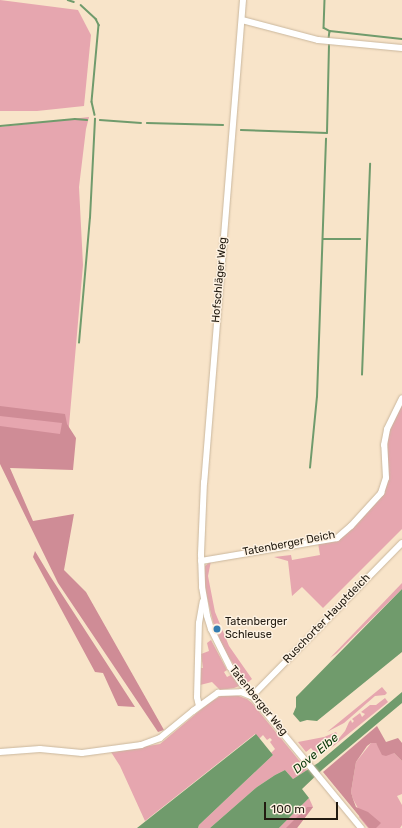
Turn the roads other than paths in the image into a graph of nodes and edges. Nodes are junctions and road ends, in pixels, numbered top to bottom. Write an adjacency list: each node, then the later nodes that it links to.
1 (243, 0): 2 (street, Hofschläger Weg)
2 (242, 20): 3 (street); 6 (street, Hofschläger Weg)
3 (402, 48)
4 (402, 398): 6 (street, Tatenberger Deich)
5 (402, 543): 8 (street, Ruschorter Hauptdeich)
6 (200, 561): 7 (street, Tatenberger Weg)
7 (204, 599): 8 (street, Tatenberger Weg); 9 (street)
8 (252, 696): 9 (street); 11 (street, Tatenberger Weg)
9 (199, 706): 10 (street)
10 (0, 752)
11 (361, 828)

